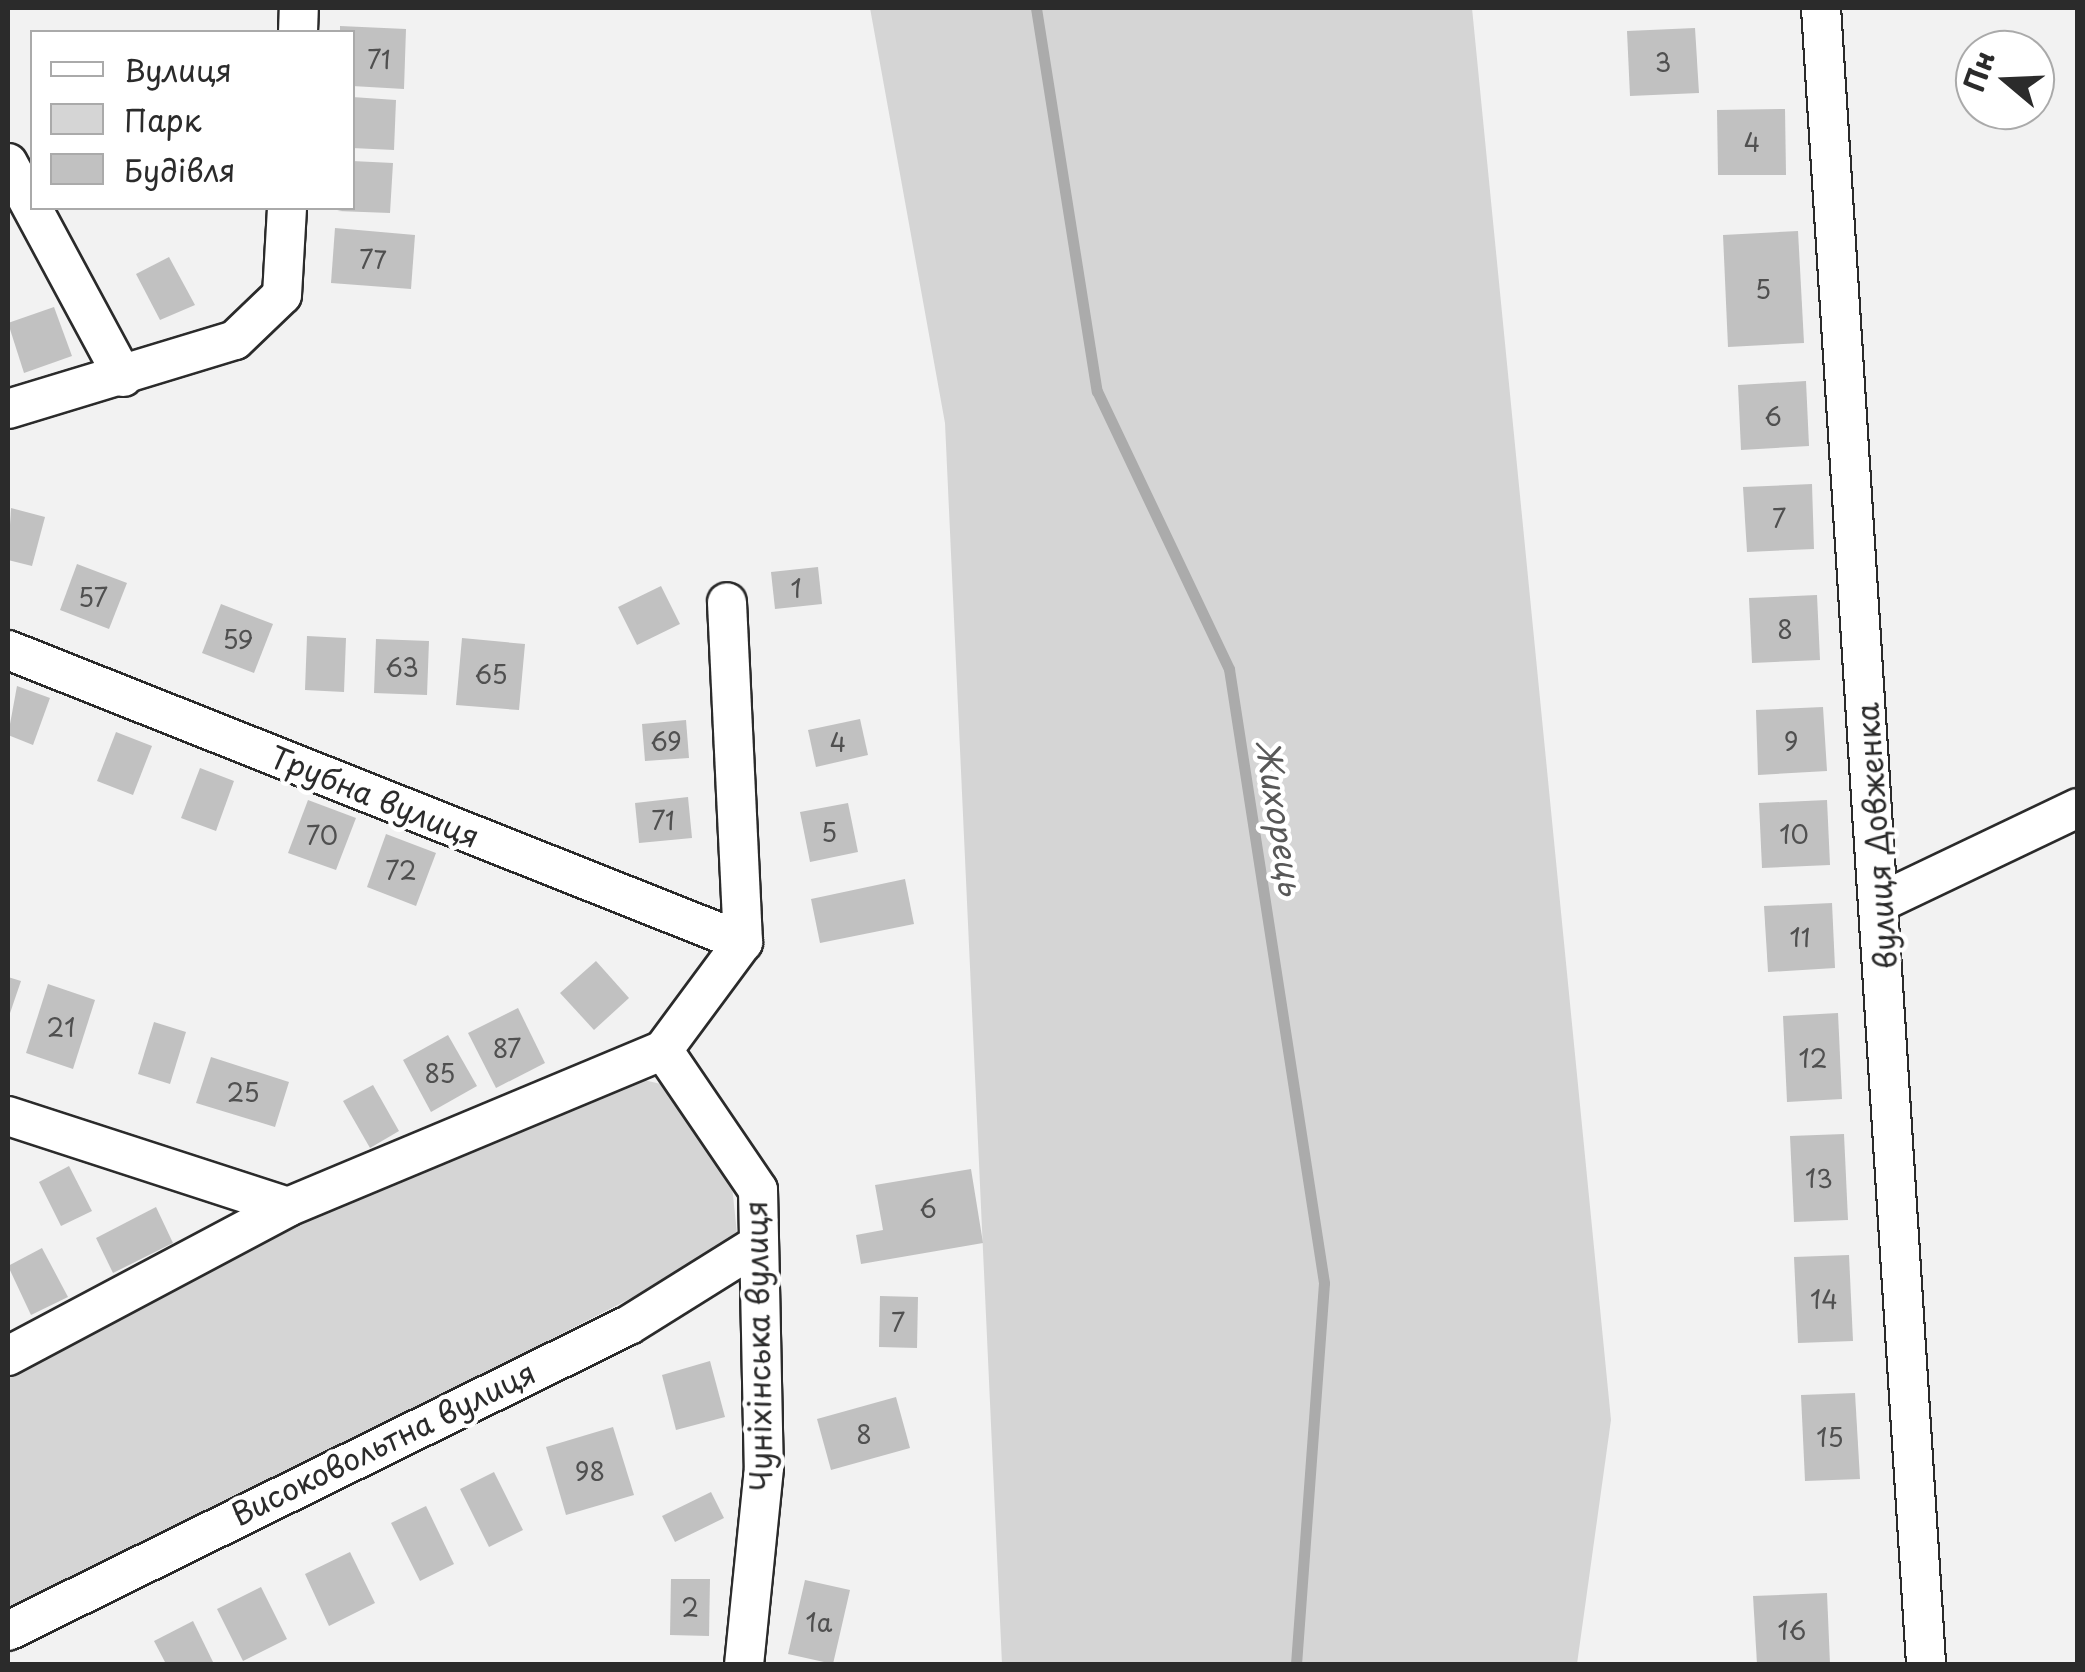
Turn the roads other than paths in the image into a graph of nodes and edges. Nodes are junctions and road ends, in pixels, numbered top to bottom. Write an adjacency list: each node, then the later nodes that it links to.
1 (1821, 8): 11 (street, вулиця Довженка)
2 (8, 164): 3 (street)
3 (30, 205)
4 (33, 210): 6 (street)
5 (287, 210): 6 (street)
6 (123, 376): 7 (street)
7 (8, 410)
8 (727, 602): 12 (street)
9 (8, 650): 12 (street, Трубна вулиця)
10 (2078, 808): 11 (street)
11 (1881, 902): 20 (street, вулиця Довженка)
12 (743, 942): 13 (street)
13 (664, 1050): 15 (street); 16 (street, Чуніхінська вулиця)
14 (8, 1116): 15 (street)
15 (288, 1206): 17 (street)
16 (754, 1248): 18 (street, Високовольтна вулиця); 19 (street, Чуніхінська вулиця)
17 (8, 1356)
18 (8, 1631)
19 (744, 1664)
20 (1926, 1664)

